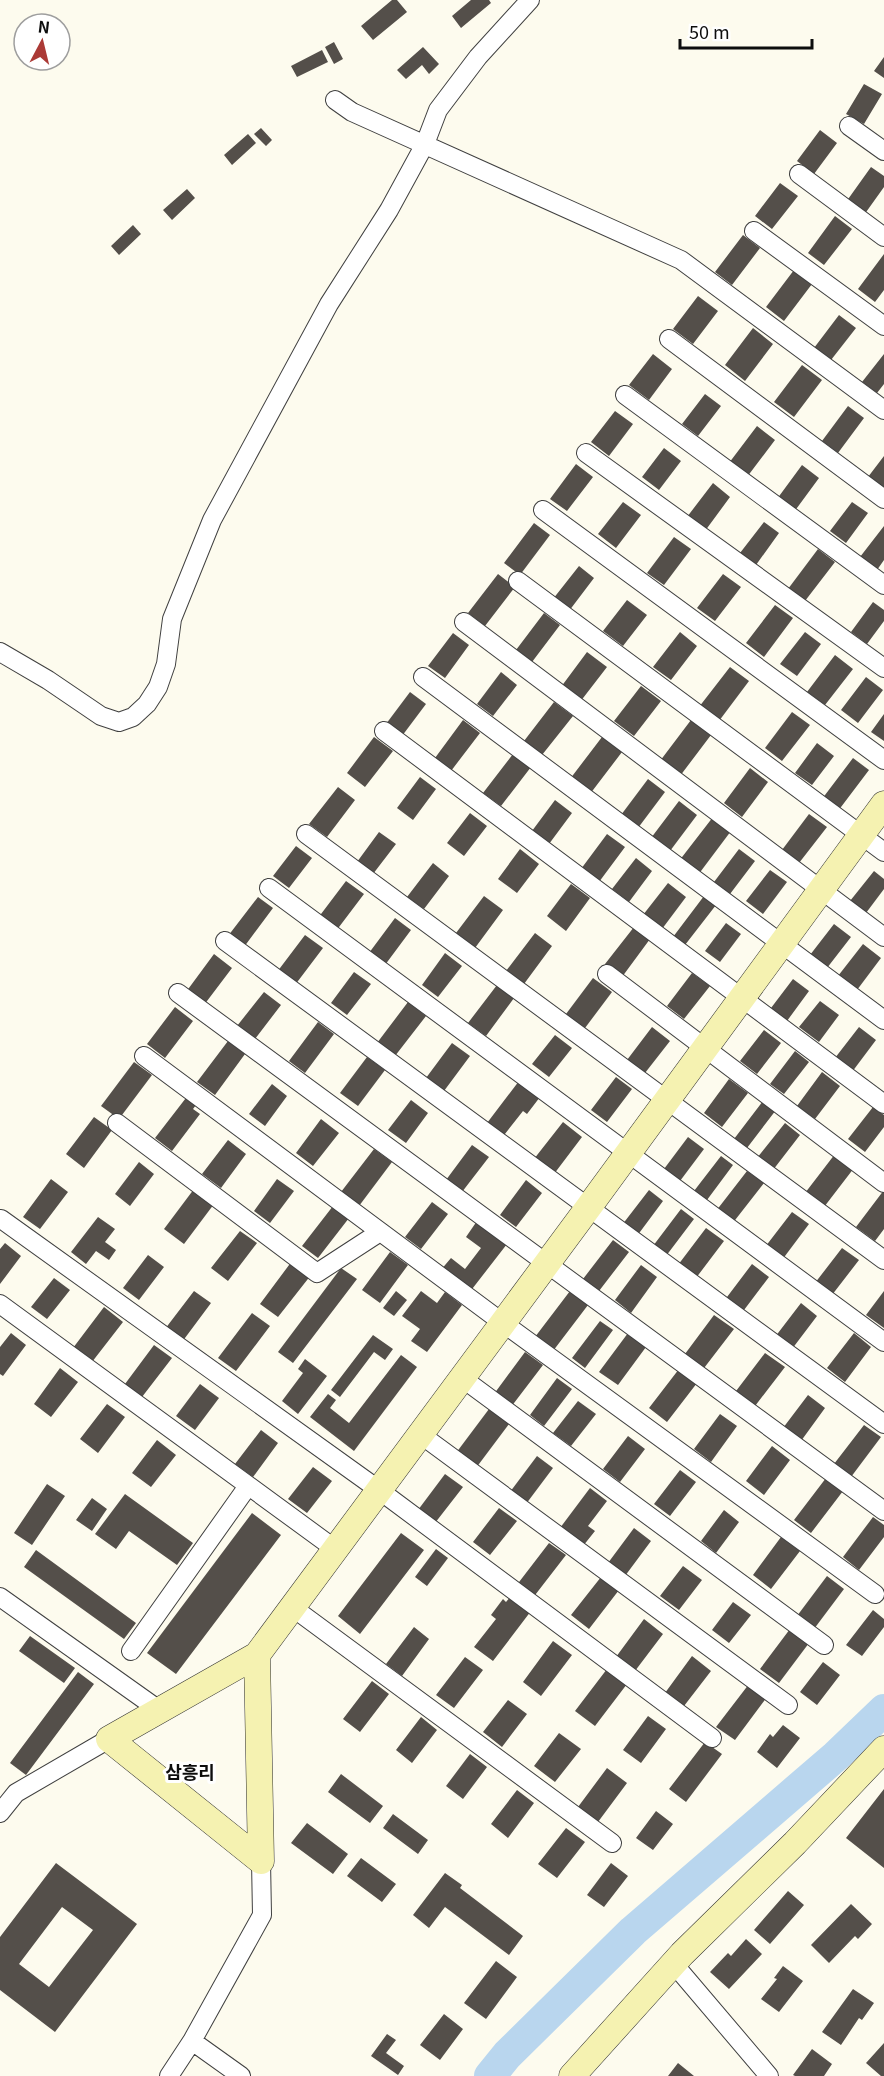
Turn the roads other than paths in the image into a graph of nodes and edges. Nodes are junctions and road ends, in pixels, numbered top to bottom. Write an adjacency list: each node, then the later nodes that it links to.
1 (530, 0): 4 (street)
2 (335, 100): 4 (street)
3 (849, 126): 5 (street)
4 (425, 144): 12 (street); 19 (street)
5 (884, 152)
6 (799, 174): 8 (street)
7 (754, 231): 9 (street)
8 (884, 237)
9 (884, 326)
10 (669, 339): 14 (street)
11 (625, 395): 17 (street)
12 (884, 410)
13 (586, 453): 20 (street)
14 (884, 499)
15 (543, 510): 23 (street)
16 (518, 581): 26 (street)
17 (884, 585)
18 (464, 622): 29 (street)
19 (0, 652)
20 (884, 668)
21 (423, 677): 32 (street)
22 (384, 731): 35 (street)
23 (884, 760)
24 (884, 804): 26 (street)
25 (306, 834): 39 (street)
26 (861, 835): 27 (street); 29 (street)
27 (884, 852)
28 (269, 888): 42 (street)
29 (821, 890): 30 (street); 32 (street)
30 (884, 937)
31 (225, 941): 44 (street)
32 (781, 945): 35 (street); 36 (street)
33 (607, 974): 37 (street)
34 (178, 993): 48 (street)
35 (741, 999): 37 (street); 40 (street)
36 (884, 1020)
37 (705, 1049): 39 (street); 43 (street)
38 (144, 1056): 46 (street)
39 (667, 1100): 42 (street); 47 (street)
40 (884, 1104)
41 (117, 1123): 46 (street)
42 (629, 1152): 44 (street); 51 (street)
43 (884, 1182)
44 (588, 1208): 48 (street); 53 (street)
45 (1, 1219): 56 (street)
46 (381, 1232): 50 (street)
47 (884, 1260)
48 (546, 1264): 50 (street); 57 (street)
49 (0, 1304): 55 (street)
50 (502, 1323): 52 (street); 59 (street)
51 (884, 1342)
52 (462, 1378): 54 (street); 62 (street)
53 (884, 1424)
54 (420, 1434): 56 (street); 65 (street)
55 (248, 1486): 58 (street); 63 (street)
56 (379, 1490): 58 (street); 67 (street)
57 (884, 1511)
58 (335, 1549): 61 (street)
59 (875, 1593)
60 (0, 1597): 66 (street)
61 (292, 1607): 64 (street); 71 (street)
62 (824, 1645)
63 (131, 1651)
64 (257, 1654): 66 (street); 72 (street)
65 (788, 1705)
66 (159, 1710): 68 (street)
67 (711, 1738)
68 (109, 1739): 70 (street); 72 (street)
69 (884, 1749): 73 (street)
70 (0, 1813)
71 (612, 1843)
72 (261, 1861): 74 (street)
73 (673, 1964): 77 (street); 78 (street)
74 (192, 2041): 75 (street); 76 (street)
75 (169, 2076)
76 (241, 2076)
77 (572, 2076)
78 (769, 2076)

